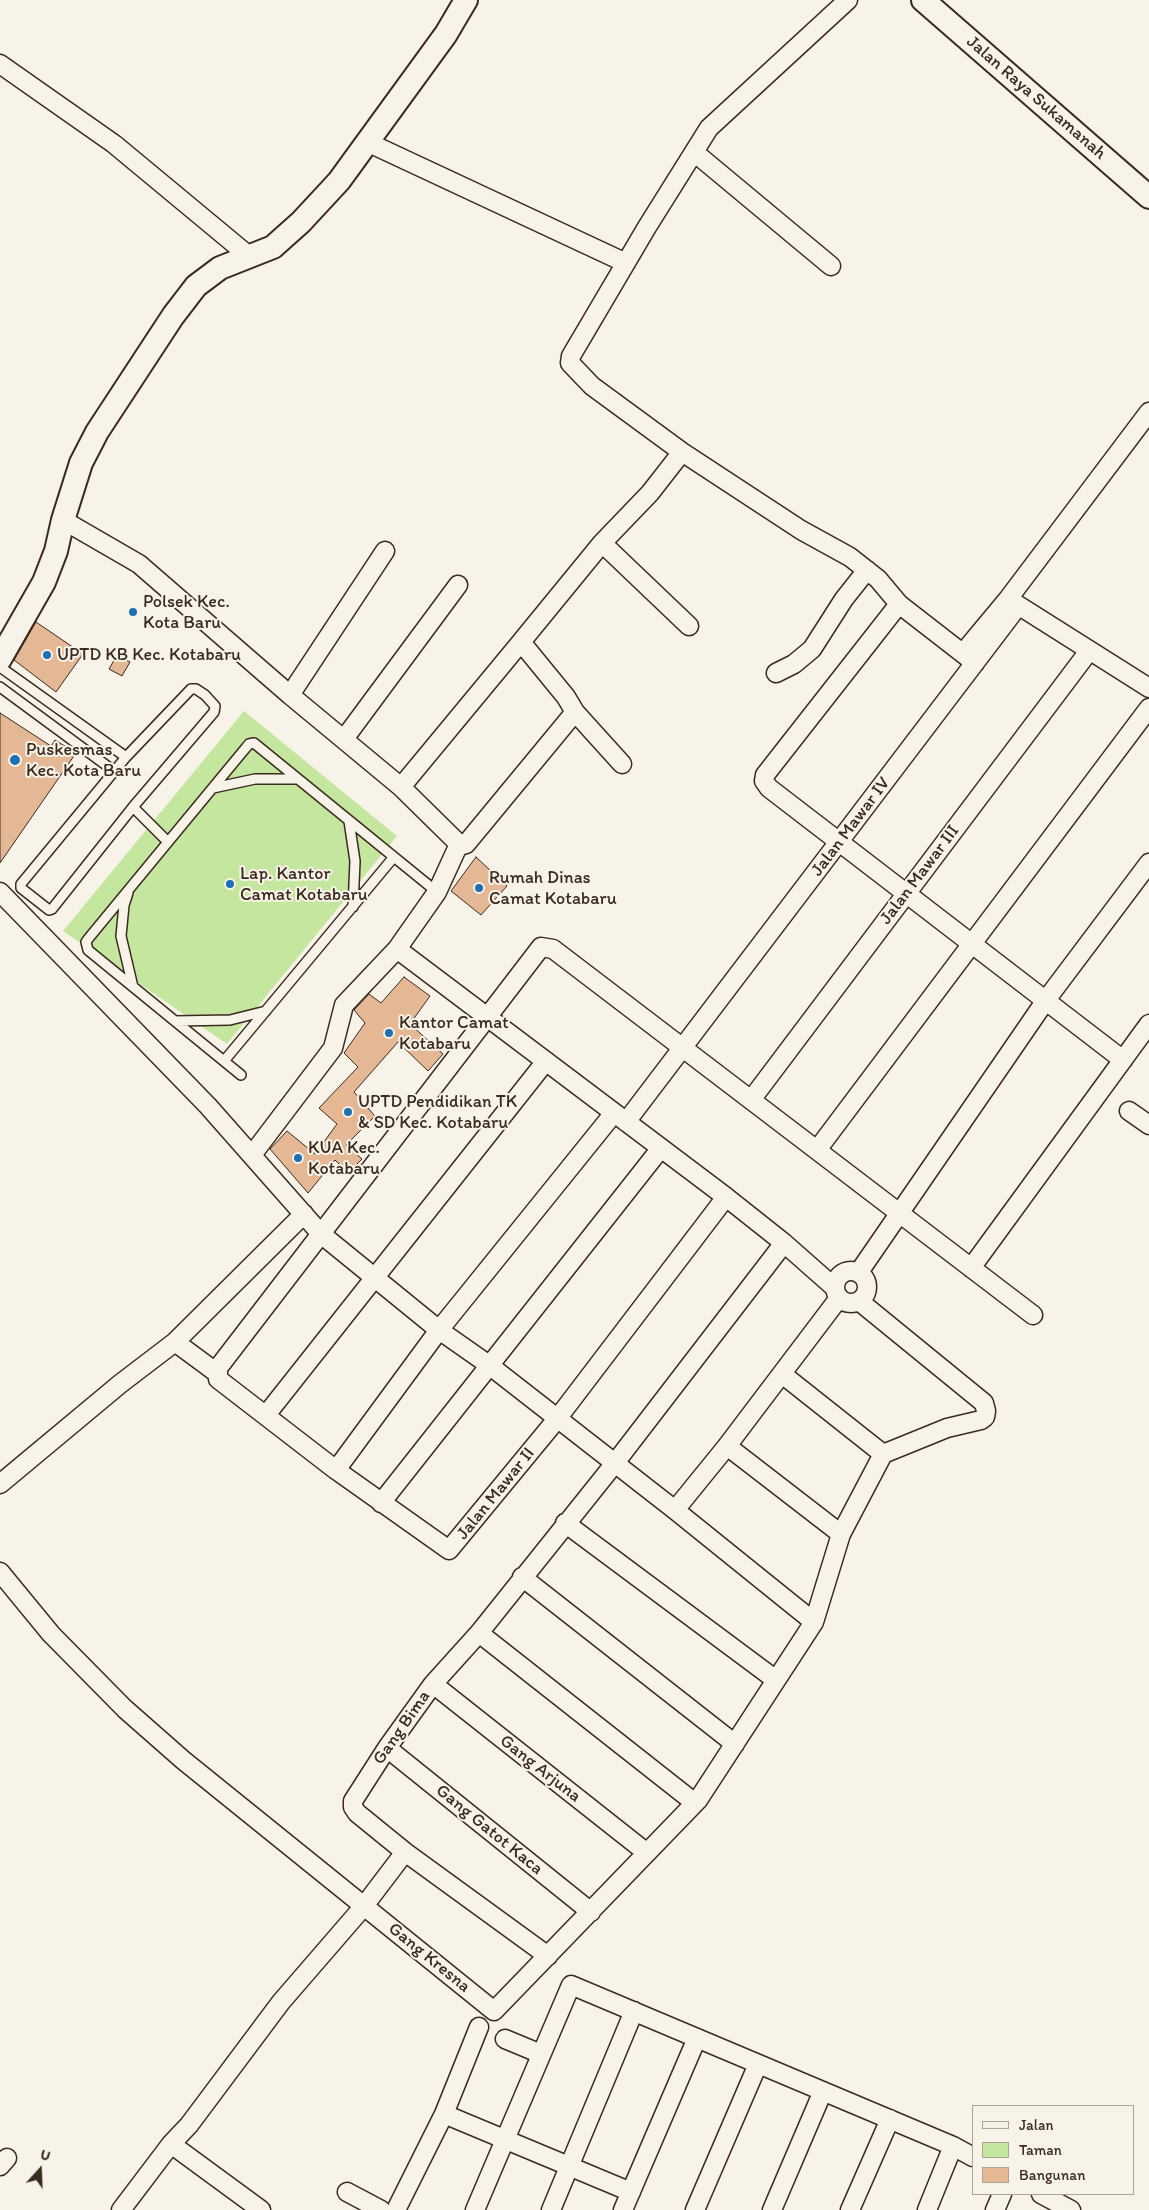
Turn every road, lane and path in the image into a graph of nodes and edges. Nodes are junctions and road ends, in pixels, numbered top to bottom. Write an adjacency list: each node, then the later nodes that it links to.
1 (466, 0): 5 (street)
2 (848, 0): 6 (street)
3 (923, 0): 7 (street, Jalan Raya Sukamanah)
4 (0, 64): 8 (street)
5 (367, 142): 8 (street); 9 (street)
6 (694, 152): 9 (street); 10 (street)
7 (1149, 197)
8 (249, 256): 13 (street)
9 (626, 263): 12 (street)
10 (831, 266)
11 (1149, 412): 18 (street, Jalan Mawar IV)
12 (682, 452): 14 (street); 16 (street)
13 (63, 520): 24 (street); 29 (street)
14 (602, 543): 20 (street); 21 (street)
15 (385, 551): 29 (street)
16 (868, 570): 19 (street); 26 (street)
17 (458, 585): 32 (street)
18 (1013, 603): 22 (street); 23 (street, Jalan Mawar IV)
19 (899, 604): 23 (street); 41 (street)
20 (689, 626)
21 (521, 642): 31 (street); 37 (street)
22 (1089, 650): 28 (street); 49 (street, Jalan Mawar III)
23 (969, 658): 41 (street, Jalan Mawar IV)
24 (0, 659)
25 (0, 667): 33 (lane)
26 (776, 673)
27 (0, 687): 35 (lane)
28 (1149, 688)
29 (290, 695): 32 (street)
30 (1149, 708): 51 (street)
31 (575, 712): 34 (street); 43 (street)
32 (344, 739): 37 (street)
33 (126, 757): 35 (lane); 39 (lane)
34 (622, 764)
35 (114, 771): 39 (lane)
36 (297, 779): 38 (lane); 38 (lane); 40 (lane)
37 (401, 787): 43 (street)
38 (213, 788): 42 (lane)
39 (133, 807): 42 (lane)
40 (348, 821): 44 (lane); 50 (lane)
41 (840, 841): 49 (street); 59 (street, Jalan Mawar IV)
42 (168, 842): 46 (lane)
43 (459, 844): 48 (street)
44 (393, 858): 48 (lane); 50 (lane)
45 (1149, 863): 54 (street)
46 (130, 888): 53 (lane); 53 (lane)
47 (0, 892): 70 (street)
48 (437, 892): 52 (street)
49 (906, 893): 51 (street); 64 (street, Jalan Mawar III)
50 (353, 907): 55 (lane)
51 (972, 943): 54 (street); 69 (street)
52 (397, 949): 56 (street); 70 (street)
53 (132, 987): 57 (lane)
54 (1046, 1000): 60 (street); 73 (street)
55 (266, 1011): 57 (lane); 61 (lane)
56 (488, 1017): 59 (street); 62 (street); 74 (street)
57 (175, 1021): 61 (lane)
58 (1149, 1024): 60 (street)
59 (683, 1048): 64 (street); 66 (street, Jalan Mawar IV)
60 (1123, 1060): 76 (street)
61 (224, 1061): 63 (lane)
62 (546, 1061): 66 (street); 78 (street)
63 (241, 1075)
64 (751, 1100): 69 (street)
65 (1129, 1111): 67 (street)
66 (620, 1118): 68 (street); 82 (street, Jalan Mawar IV)
67 (1149, 1125)
68 (661, 1148): 71 (street); 84 (street)
69 (817, 1150): 73 (street)
70 (252, 1155): 72 (street)
71 (726, 1197): 75 (street); 88 (street)
72 (304, 1214): 74 (street); 83 (street)
73 (899, 1214): 76 (street); 77 (street)
74 (321, 1234): 78 (street); 85 (street)
75 (784, 1243): 79 (street); 91 (street, Gang Bima)
76 (971, 1268): 81 (street)
77 (859, 1272): 79 (street); 80 (street)
78 (376, 1277): 82 (street); 87 (street)
79 (837, 1293): 80 (street); 86 (street)
80 (859, 1301): 90 (street)
81 (1033, 1315)
82 (439, 1330): 84 (street); 92 (street, Jalan Mawar IV)
83 (175, 1342): 85 (street); 93 (street)
84 (489, 1365): 88 (street); 94 (street)
85 (216, 1373): 87 (street)
86 (782, 1374): 89 (street); 90 (street)
87 (266, 1415): 92 (street)
88 (557, 1419): 91 (street); 94 (street, Jalan Mawar II)
89 (727, 1446): 95 (street); 97 (street)
90 (883, 1454): 97 (street)
91 (615, 1463): 95 (street); 96 (street, Gang Bima)
92 (336, 1470): 94 (street)
93 (0, 1484)
94 (381, 1503)
95 (675, 1510): 100 (street)
96 (565, 1523): 99 (street, Gang Bima); 102 (street)
97 (841, 1534): 100 (street)
98 (0, 1572): 109 (street, Gang Kresna)
99 (522, 1577): 101 (street, Gang Bima); 104 (street)
100 (814, 1622): 102 (street)
101 (479, 1633): 103 (street, Gang Bima); 106 (street)
102 (776, 1680): 104 (street)
103 (433, 1684): 105 (street, Gang Bima); 108 (street, Gang Arjuna)
104 (735, 1744): 106 (street)
105 (387, 1748): 107 (street, Gang Bima); 110 (street, Gang Gatot Kaca)
106 (695, 1803): 108 (street)
107 (404, 1852): 109 (street); 111 (street, Gang Bima)
108 (647, 1853): 110 (street)
109 (364, 1906): 111 (street, Gang Kresna); 122 (street)
110 (591, 1912): 111 (street)
111 (548, 1956)
112 (634, 2011): 114 (street); 116 (street); 125 (street)
113 (479, 2027): 119 (street)
114 (697, 2038): 117 (street); 127 (street)
115 (505, 2040): 116 (street)
116 (541, 2054): 121 (street)
117 (758, 2064): 118 (street); 137 (street)
118 (823, 2091): 120 (street); 138 (street)
119 (444, 2114): 121 (street); 133 (street)
120 (890, 2119): 123 (street); 139 (street)
121 (505, 2140): 125 (street); 134 (street)
122 (171, 2144): 130 (street); 131 (street)
123 (953, 2146): 124 (street); 140 (street)
124 (972, 2156)
125 (569, 2167): 127 (street); 135 (street)
126 (347, 2192): 132 (street)
127 (631, 2192): 136 (street)
128 (1002, 2195): 141 (street)
129 (1042, 2195): 142 (street)
130 (121, 2210)
131 (261, 2210)
132 (381, 2210)
133 (396, 2210)
134 (475, 2210)
135 (551, 2210)
136 (623, 2210)
137 (695, 2210)
138 (772, 2210)
139 (850, 2210)
140 (927, 2210)
141 (995, 2210)
142 (1071, 2210)

